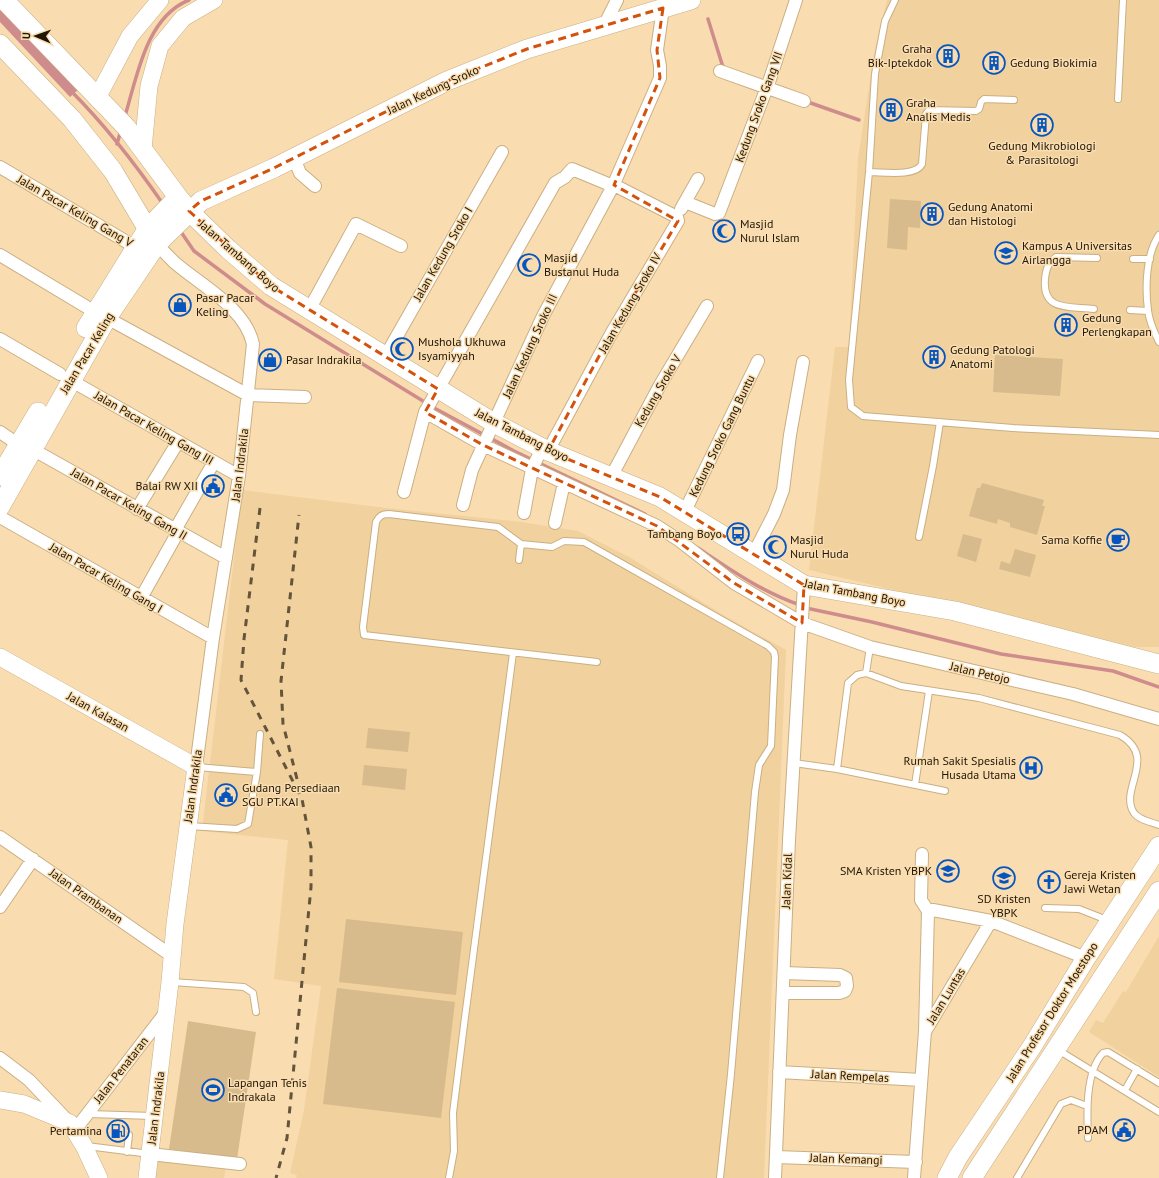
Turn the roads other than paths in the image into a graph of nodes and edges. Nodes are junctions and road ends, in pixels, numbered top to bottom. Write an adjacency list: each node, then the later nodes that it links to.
1 (160, 0): 14 (street)
2 (214, 0): 18 (street)
3 (617, 0): 10 (street)
4 (691, 0): 9 (main road, Jalan Kedung Sroko)
5 (796, 0): 13 (street, Kedung Sroko Gang VII)
6 (895, 0): 24 (lane)
7 (1122, 0): 15 (lane)
8 (7, 1): 14 (main road, Jalan Tambang Boyo)
9 (663, 8): 10 (main road, Jalan Kedung Sroko); 26 (street, Jalan Kedung Sroko III)
10 (604, 26): 22 (main road, Jalan Kedung Sroko)
11 (0, 44): 32 (main road)
12 (720, 71): 13 (street)
13 (767, 85): 17 (street); 28 (street, Kedung Sroko Gang VII)
14 (103, 98): 19 (main road, Jalan Tambang Boyo)
15 (1118, 99)
16 (1014, 100): 24 (lane)
17 (804, 101)
18 (146, 122): 19 (street); 20 (street)
19 (128, 124): 20 (main road, Jalan Tambang Boyo)
20 (143, 150): 29 (main road, Jalan Tambang Boyo)
21 (502, 152): 46 (street, Jalan Kedung Sroko I)
22 (294, 158): 27 (street); 29 (main road, Jalan Kedung Sroko)
23 (0, 167): 32 (street, Jalan Pacar Keling Gang V)
24 (869, 172): 54 (lane)
25 (698, 179): 28 (street, Jalan Kedung Sroko IV)
26 (613, 185): 30 (street); 50 (street); 55 (street, Jalan Kedung Sroko III)
27 (315, 186)
28 (685, 202): 30 (street, Jalan Kedung Sroko IV)
29 (182, 206): 32 (main road, Jalan Pacar Keling); 40 (main road, Jalan Tambang Boyo)
30 (677, 218): 61 (street, Jalan Kedung Sroko IV)
31 (1159, 235): 37 (lane)
32 (152, 238): 43 (main road, Jalan Pacar Keling); 51 (street, Jalan Pacar Keling Gang V)
33 (401, 246): 40 (street)
34 (0, 255): 43 (street)
35 (1097, 258): 39 (lane)
36 (1133, 259): 37 (lane)
37 (1150, 259): 42 (lane)
38 (707, 306): 64 (street, Kedung Sroko V)
39 (1094, 309)
40 (309, 310): 46 (main road, Jalan Tambang Boyo)
41 (1130, 310): 42 (lane)
42 (1148, 311): 45 (lane)
43 (101, 315): 49 (main road, Jalan Pacar Keling); 51 (street)
44 (0, 339): 49 (street, Jalan Pacar Keling Gang III)
45 (1159, 342)
46 (385, 357): 50 (main road, Jalan Tambang Boyo)
47 (758, 361): 71 (street, Kedung Sroko Gang Buntu)
48 (803, 362): 78 (street)
49 (65, 377): 58 (street, Jalan Pacar Keling Gang III); 60 (main road, Jalan Pacar Keling)
50 (436, 392): 53 (street); 55 (main road, Jalan Tambang Boyo)
51 (248, 395): 52 (street); 63 (street, Jalan Indrakila)
52 (306, 397)
53 (426, 410): 59 (street, Jalan Petojo); 67 (street)
54 (940, 422): 57 (lane); 76 (lane)
55 (492, 426): 59 (street, Jalan Kedung Sroko III); 61 (main road, Jalan Tambang Boyo)
56 (0, 432): 60 (street, Jalan Pacar Keling Gang II)
57 (1159, 435)
58 (178, 442): 62 (street, Jalan Pacar Keling Gang III); 70 (street)
59 (484, 444): 61 (street, Jalan Petojo); 68 (street, Jalan Kedung Sroko III)
60 (26, 447): 65 (main road, Jalan Pacar Keling); 70 (street, Jalan Pacar Keling Gang II)
61 (540, 457): 64 (main road, Jalan Tambang Boyo); 66 (street, Jalan Petojo); 72 (street, Jalan Kedung Sroko IV)
62 (214, 462): 63 (street, Jalan Pacar Keling Gang III); 75 (street)
63 (239, 476): 79 (street, Jalan Indrakila)
64 (611, 477): 71 (main road, Jalan Tambang Boyo)
65 (4, 480): 69 (main road, Jalan Pacar Keling)
66 (564, 483): 74 (street); 83 (street, Jalan Petojo)
67 (404, 492)
68 (463, 505)
69 (0, 507)
70 (137, 509): 75 (street, Jalan Pacar Keling Gang II)
71 (685, 511): 78 (main road, Jalan Tambang Boyo)
72 (524, 513)
73 (0, 517): 82 (street, Jalan Pacar Keling Gang I)
74 (555, 523)
75 (177, 531): 79 (street, Jalan Pacar Keling Gang II); 82 (street)
76 (919, 537)
77 (521, 544): 80 (lane); 86 (lane); 145 (lane)
78 (753, 555): 81 (main road, Jalan Tambang Boyo)
79 (226, 558): 84 (street, Jalan Indrakila)
80 (519, 560)
81 (803, 590): 83 (street, Jalan Kidal); 89 (main road, Jalan Tambang Boyo)
82 (141, 598): 84 (street, Jalan Pacar Keling Gang I)
83 (802, 620): 85 (street, Jalan Petojo); 94 (street, Jalan Kidal)
84 (213, 638): 95 (street, Jalan Indrakila)
85 (870, 648): 90 (lane); 92 (street, Jalan Petojo)
86 (513, 653): 88 (lane); 144 (lane)
87 (0, 657): 95 (street, Jalan Kalasan)
88 (598, 662)
89 (1159, 664)
90 (866, 673): 91 (lane); 96 (lane)
91 (929, 691): 98 (lane); 100 (lane)
92 (1159, 719)
93 (260, 734): 97 (lane)
94 (794, 763): 96 (lane); 114 (street, Jalan Kidal)
95 (196, 767): 97 (lane); 101 (street, Jalan Indrakila)
96 (836, 769): 98 (lane)
97 (257, 772): 101 (lane)
98 (916, 785): 99 (lane)
99 (945, 790)
100 (1159, 825)
101 (187, 826): 112 (street, Jalan Indrakila)
102 (0, 837): 105 (street, Jalan Prambanan)
103 (1159, 846): 111 (main road, Jalan Profesor Doktor Moestopo)
104 (922, 854): 109 (street)
105 (33, 860): 107 (street); 112 (street, Jalan Prambanan)
106 (1159, 891): 120 (main road, Jalan Profesor Doktor Moestopo)
107 (0, 907)
108 (1045, 908): 111 (lane)
109 (928, 911): 110 (street); 119 (street)
110 (991, 921): 113 (street); 119 (street, Jalan Luntas)
111 (1110, 922): 113 (main road, Jalan Profesor Doktor Moestopo)
112 (172, 956): 115 (street, Jalan Indrakila)
113 (1086, 958): 148 (main road, Jalan Profesor Doktor Moestopo)
114 (784, 973): 116 (street, Jalan Kidal); 116 (street)
115 (170, 982): 117 (street, Jalan Indrakila); 118 (lane)
116 (783, 993): 123 (street, Jalan Kidal)
117 (167, 1011): 131 (street, Jalan Penataran); 132 (street, Jalan Indrakila)
118 (256, 1012)
119 (925, 1031): 125 (street, Jalan Luntas)
120 (1056, 1048): 124 (lane); 149 (main road, Jalan Profesor Doktor Moestopo)
121 (0, 1058): 133 (street)
122 (1137, 1069): 124 (lane); 126 (lane); 127 (lane)
123 (779, 1072): 125 (street, Jalan Rempelas); 139 (street, Jalan Kidal)
124 (1093, 1072): 127 (lane); 129 (lane)
125 (921, 1080): 140 (street, Jalan Luntas)
126 (1159, 1083)
127 (1124, 1090): 130 (lane)
128 (0, 1100): 133 (street)
129 (1087, 1106): 135 (lane); 150 (lane)
130 (1159, 1112)
131 (87, 1114): 132 (lane); 133 (street, Jalan Penataran)
132 (155, 1116): 138 (street, Jalan Indrakila)
133 (72, 1127): 136 (street)
134 (129, 1135): 137 (lane)
135 (1088, 1138)
136 (84, 1146): 137 (lane); 142 (street)
137 (128, 1152): 138 (lane)
138 (150, 1154): 141 (street); 143 (street, Jalan Indrakila)
139 (776, 1157): 140 (street, Jalan Kemangi); 146 (street, Jalan Kidal)
140 (916, 1162): 147 (street, Jalan Luntas)
141 (240, 1164)
142 (99, 1178)
143 (147, 1178)
144 (449, 1178)
145 (720, 1178)
146 (775, 1178)
147 (914, 1178)
148 (947, 1178)
149 (972, 1178)
150 (1017, 1178)

